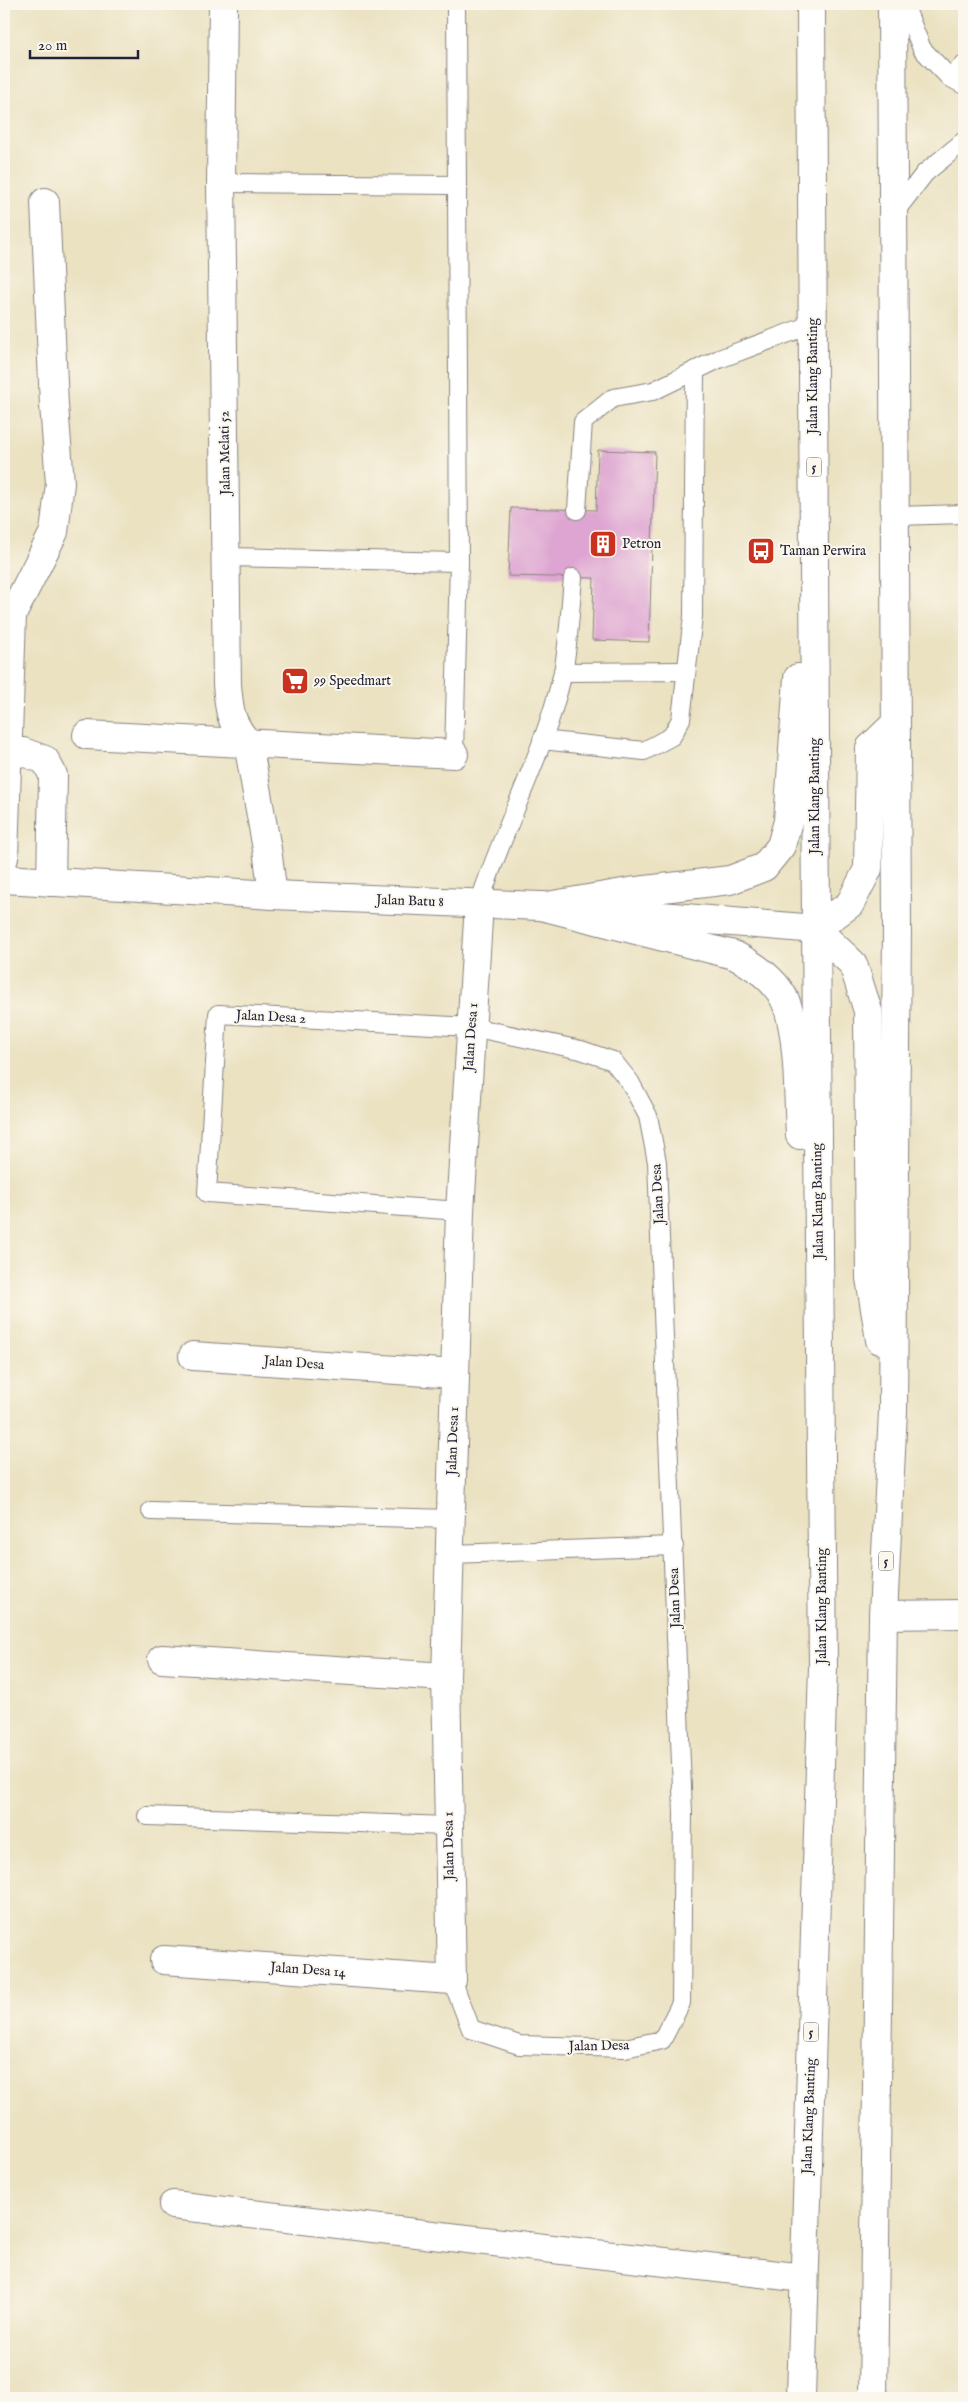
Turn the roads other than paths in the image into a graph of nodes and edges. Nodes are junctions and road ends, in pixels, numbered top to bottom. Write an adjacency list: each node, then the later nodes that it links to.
1 (223, 4): 9 (main road, Jalan Melati 52)
2 (456, 4): 10 (lane)
3 (811, 4): 13 (main road, Jalan Klang Banting / 5)
4 (892, 4): 12 (main road, 5)
5 (904, 4): 7 (lane)
6 (964, 66): 7 (lane)
7 (957, 81)
8 (964, 141): 12 (lane)
9 (221, 183): 10 (lane); 19 (main road, Jalan Melati 52)
10 (456, 184): 20 (lane)
11 (45, 202): 28 (main road)
12 (894, 213): 18 (main road, 5)
13 (813, 324): 14 (lane); 15 (main road, Jalan Klang Banting / 5)
14 (695, 370): 16 (lane); 22 (lane)
15 (814, 460): 35 (main road); 36 (main road, Jalan Klang Banting / 5)
16 (577, 510)
17 (964, 514): 18 (lane)
18 (896, 516): 24 (main road, 5)
19 (227, 557): 20 (lane); 27 (main road, Jalan Melati 52)
20 (459, 562): 29 (lane)
21 (573, 578): 23 (lane)
22 (685, 671): 23 (lane); 26 (lane)
23 (563, 672): 26 (lane)
24 (896, 723): 36 (main road); 41 (main road, 5)
25 (87, 735): 27 (main road)
26 (542, 740): 34 (lane)
27 (248, 743): 29 (main road); 33 (main road, Jalan Melati 52)
28 (9, 754): 30 (main road); 32 (main road)
29 (454, 754)
30 (4, 858)
31 (4, 879): 32 (main road, Jalan Batu 8)
32 (51, 882): 33 (main road, Jalan Batu 8)
33 (273, 895): 34 (main road, Jalan Batu 8)
34 (479, 904): 35 (main road, Jalan Batu 8); 37 (main road, Jalan Desa 1)
35 (541, 906): 36 (main road, Jalan Batu 8); 42 (main road)
36 (816, 929): 41 (main road); 42 (main road, Jalan Klang Banting / 5)
37 (472, 1027): 38 (main road, Jalan Desa 1); 38 (lane, Jalan Desa 2); 45 (lane, Jalan Desa)
38 (460, 1211): 40 (main road, Jalan Desa 1)
39 (193, 1356): 40 (main road, Jalan Desa)
40 (456, 1374): 44 (main road, Jalan Desa 1)
41 (893, 1411): 48 (main road, 5)
42 (820, 1439): 56 (main road, Jalan Klang Banting / 5)
43 (151, 1511): 44 (lane)
44 (451, 1519): 46 (main road, Jalan Desa 1)
45 (674, 1546): 46 (lane); 54 (lane, Jalan Desa)
46 (450, 1554): 50 (main road, Jalan Desa 1)
47 (964, 1614): 48 (main road)
48 (883, 1615): 58 (main road, 5)
49 (162, 1659): 50 (main road)
50 (446, 1677): 52 (main road, Jalan Desa 1)
51 (147, 1816): 52 (lane)
52 (449, 1826): 54 (main road, Jalan Desa 1)
53 (164, 1960): 54 (main road, Jalan Desa 14)
54 (452, 1980)
55 (173, 2205): 56 (main road)
56 (804, 2278): 57 (main road, Jalan Klang Banting / 5)
57 (801, 2398)
58 (873, 2398)

